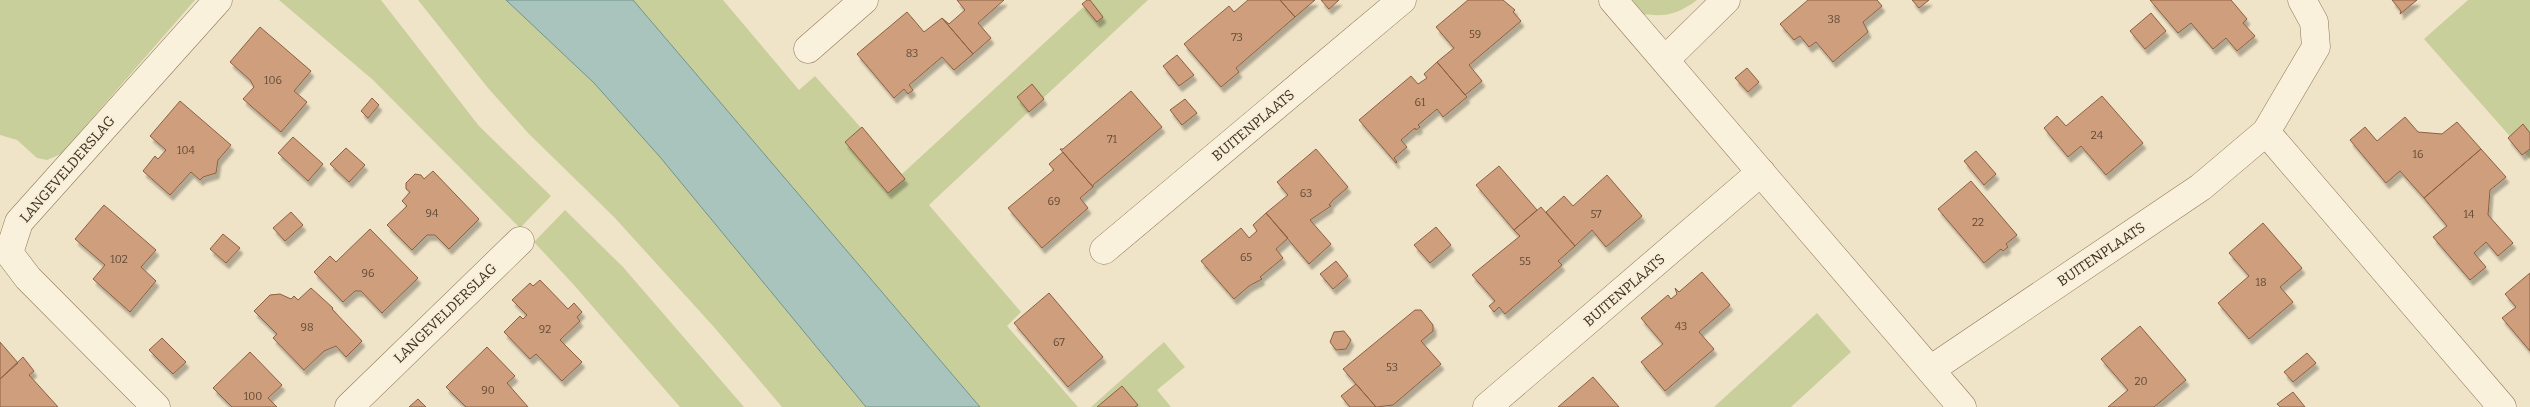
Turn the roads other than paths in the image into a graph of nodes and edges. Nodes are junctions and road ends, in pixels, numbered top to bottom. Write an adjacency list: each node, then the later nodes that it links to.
1 (218, 0): 14 (street, LANGEVELDERSLAG)
2 (864, 0): 7 (street)
3 (1402, 0): 12 (street, BUITENPLAATS)
4 (1614, 0): 8 (street)
5 (1726, 0): 8 (street)
6 (2302, 0): 9 (street, BUITENPLAATS)
7 (808, 49)
8 (1665, 60): 10 (street)
9 (2266, 132): 13 (street, BUITENPLAATS); 18 (street)
10 (1761, 172): 13 (street); 16 (street, BUITENPLAATS)
11 (520, 241): 15 (street, LANGEVELDERSLAG)
12 (1104, 250)
13 (1930, 370): 17 (street)
14 (156, 407)
15 (348, 407)
16 (1487, 407)
17 (1962, 407)
18 (2502, 407)

